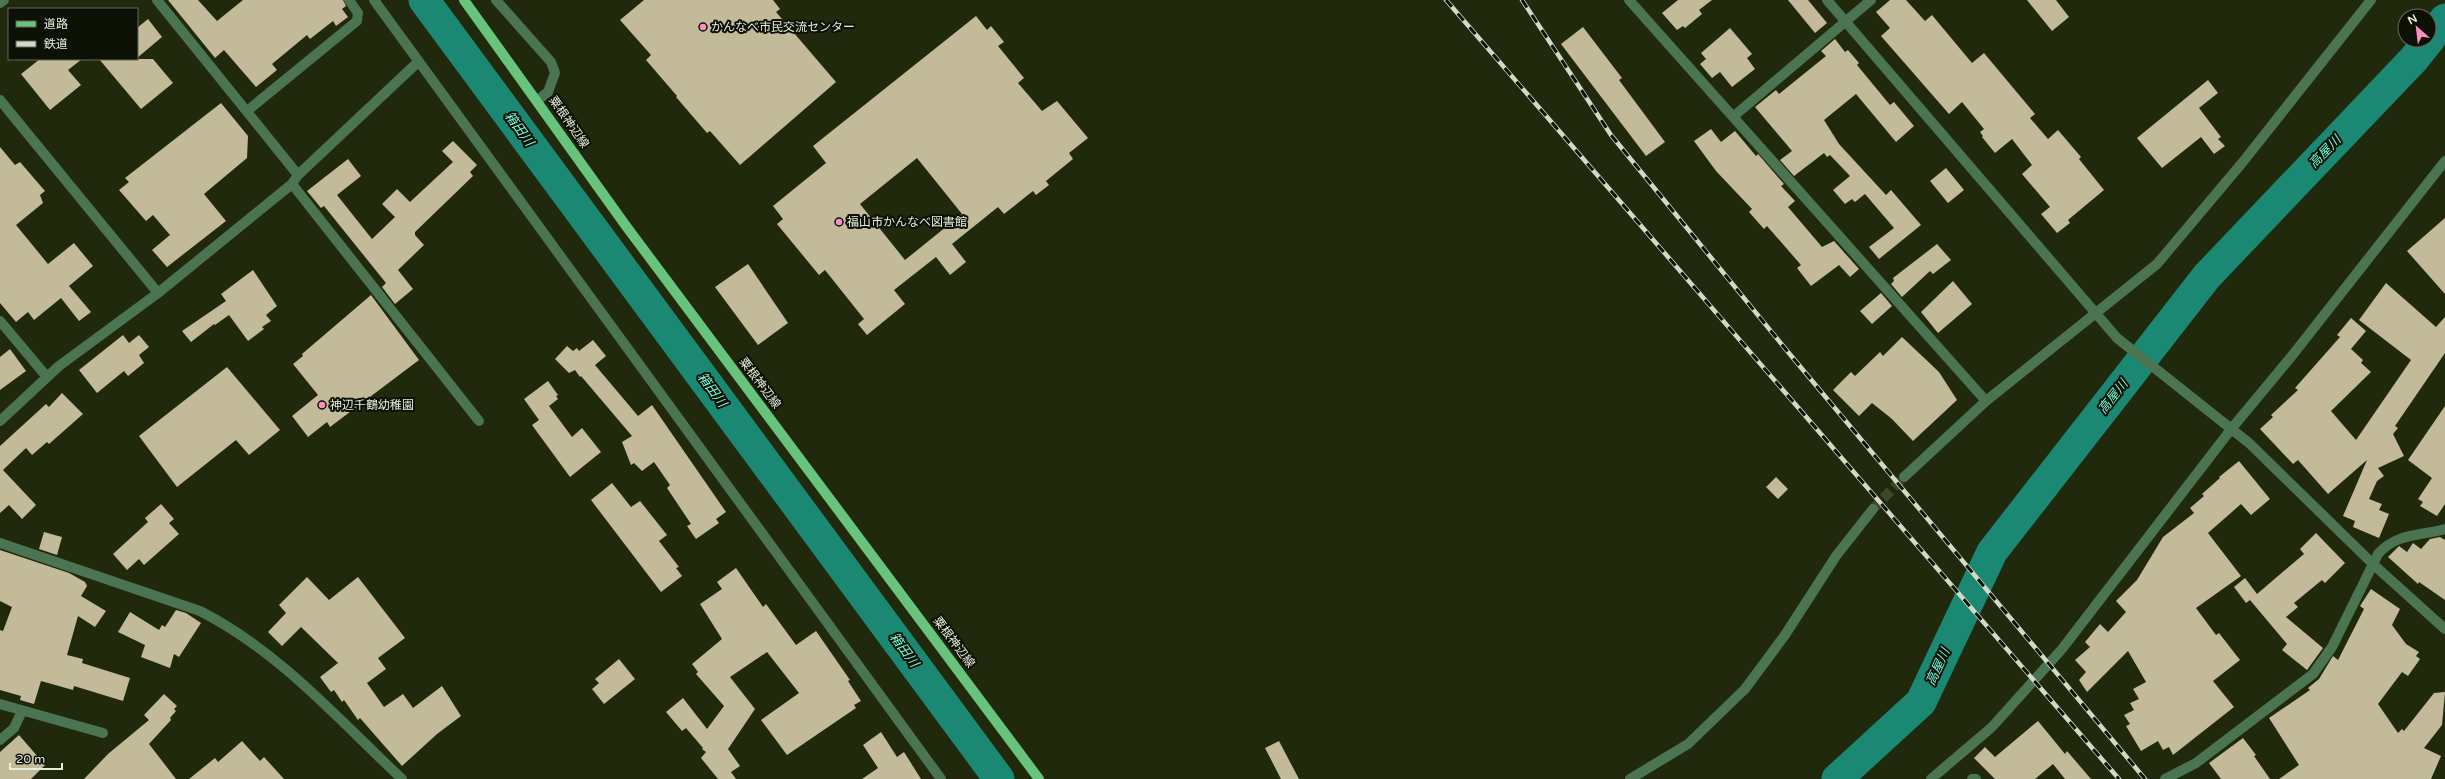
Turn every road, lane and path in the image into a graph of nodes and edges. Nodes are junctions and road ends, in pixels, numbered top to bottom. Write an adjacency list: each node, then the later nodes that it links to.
1 (4, 0): 11 (street)
2 (157, 0): 16 (street)
3 (349, 0): 16 (street)
4 (374, 0): 13 (street)
5 (464, 0): 15 (main road, 粟根神辺線)
6 (496, 0): 15 (street)
7 (1629, 0): 17 (street)
8 (1827, 0): 12 (street)
9 (1871, 0): 12 (street)
10 (2371, 0): 22 (street)
11 (0, 4)
12 (1846, 22): 17 (street); 22 (street)
13 (418, 62): 19 (street); 40 (street)
14 (0, 100): 21 (street)
15 (538, 100): 41 (main road, 粟根神辺線)
16 (247, 111): 19 (street)
17 (1734, 116): 25 (street)
18 (2445, 160): 28 (street)
19 (298, 175): 20 (street)
20 (292, 184): 21 (street); 27 (street)
21 (158, 293): 24 (street)
22 (2096, 315): 25 (street); 28 (street)
23 (2, 328): 24 (street)
24 (47, 377): 26 (street)
25 (1986, 401): 29 (street)
26 (0, 421)
27 (479, 421)
28 (2229, 426): 33 (street); 43 (street)
29 (1904, 477)
30 (1873, 509): 42 (street)
31 (2445, 529): 33 (street)
32 (0, 543): 39 (street)
33 (2374, 565): 34 (street); 46 (street)
34 (2445, 629)
35 (0, 704): 36 (street)
36 (22, 711): 37 (street); 38 (street)
37 (103, 733)
38 (0, 740)
39 (402, 779)
40 (941, 779)
41 (1039, 779)
42 (1630, 779)
43 (1932, 779)
44 (1972, 779): 45 (street)
45 (1976, 779)
46 (2165, 779)

